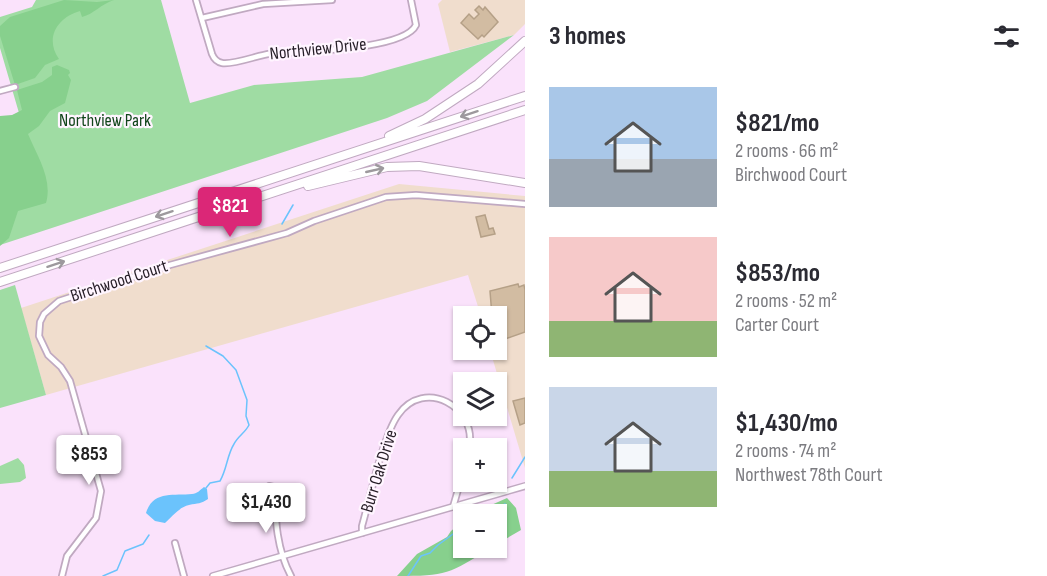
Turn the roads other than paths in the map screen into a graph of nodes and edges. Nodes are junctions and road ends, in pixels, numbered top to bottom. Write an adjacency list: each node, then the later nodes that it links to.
1 (196, 0): 4 (street)
2 (332, 0): 4 (street)
3 (411, 0): 4 (street, Northview Drive)
4 (202, 18)
5 (525, 41): 10 (highway)
6 (15, 87): 7 (street)
7 (0, 91)
8 (525, 96): 10 (highway, one-way to 10)
9 (525, 110): 12 (highway)
10 (362, 149): 14 (highway, one-way to 14)
11 (525, 183): 12 (highway, one-way to 11)
12 (256, 198): 15 (highway, one-way to 12)
13 (525, 204): 24 (street, Birchwood Court)
14 (0, 268)
15 (0, 282)
16 (471, 438): 21 (street, Burr Oak Drive)
17 (525, 486): 19 (street)
18 (275, 494): 23 (street)
19 (463, 504)
20 (453, 507): 21 (street)
21 (362, 533): 23 (street)
22 (175, 543): 25 (street)
23 (283, 556): 26 (street); 27 (street)
24 (62, 576)
25 (184, 576)
26 (213, 576)
27 (291, 576)

